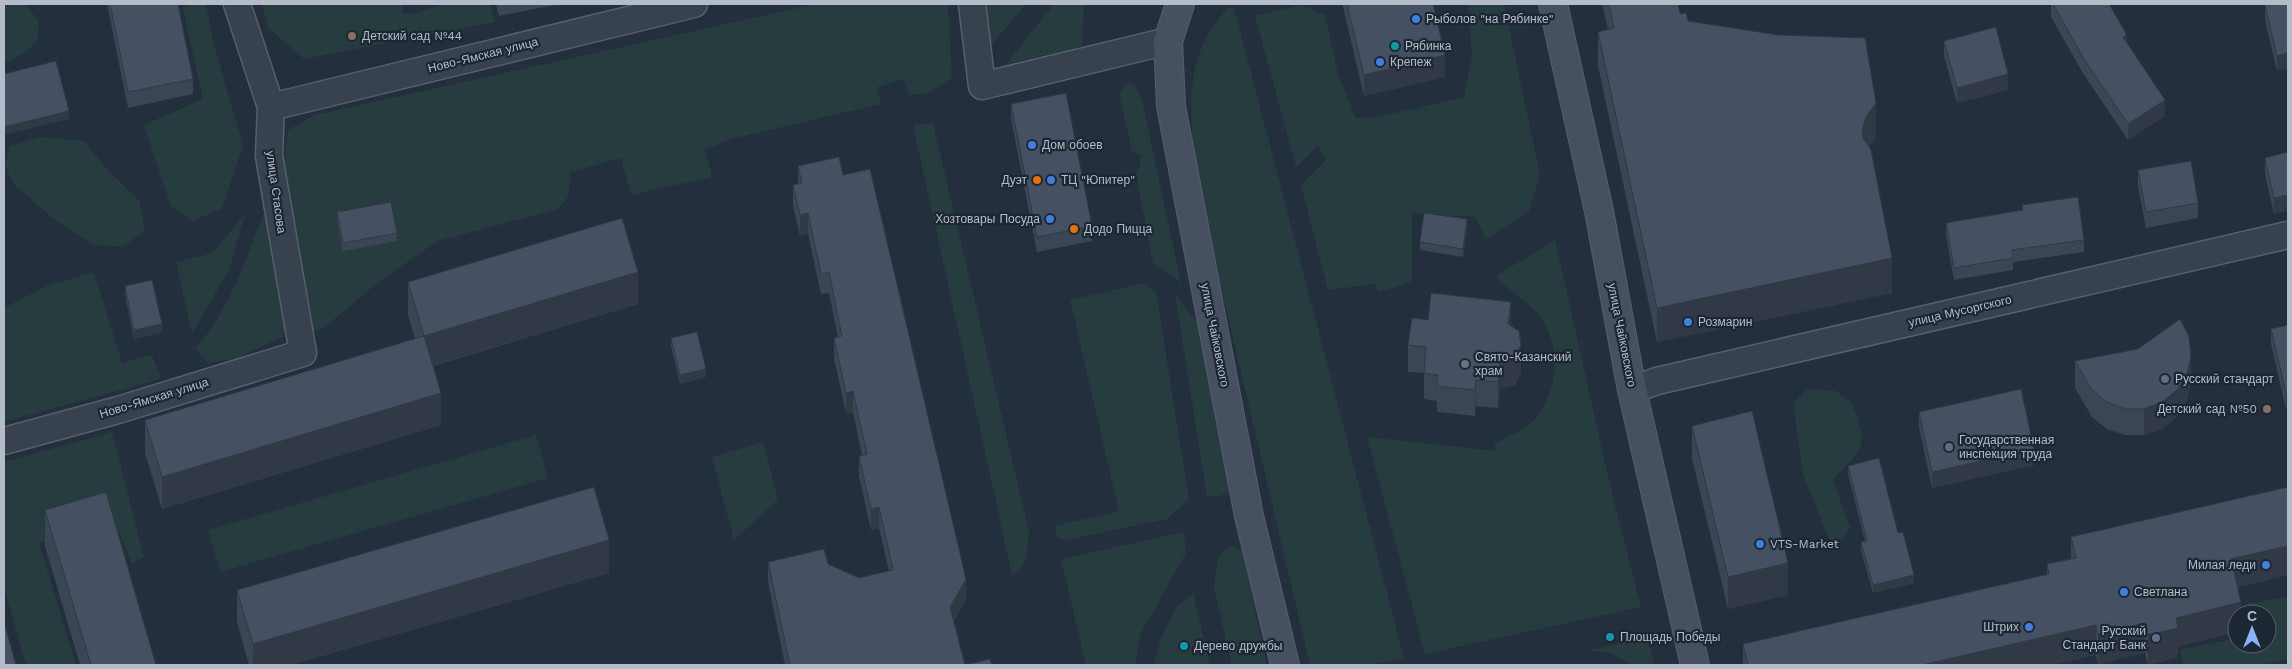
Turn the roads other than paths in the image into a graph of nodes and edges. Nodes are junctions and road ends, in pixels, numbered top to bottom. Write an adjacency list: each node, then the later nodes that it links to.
1 (237, 4): 7 (street, улица Стасова)
2 (694, 4): 7 (street, Ново-Ямская улица)
3 (972, 4): 6 (street)
4 (1180, 4): 6 (main road, улица Чайковского)
5 (1553, 4): 10 (main road, улица Чайковского)
6 (1168, 41): 12 (main road, улица Чайковского)
7 (271, 107): 9 (street, улица Стасова)
8 (2288, 235): 10 (street, улица Мусоргского)
9 (303, 353): 11 (street, Ново-Ямская улица)
10 (1632, 390): 13 (main road, улица Чайковского)
11 (4, 441)
12 (1285, 665)
13 (1696, 665)

